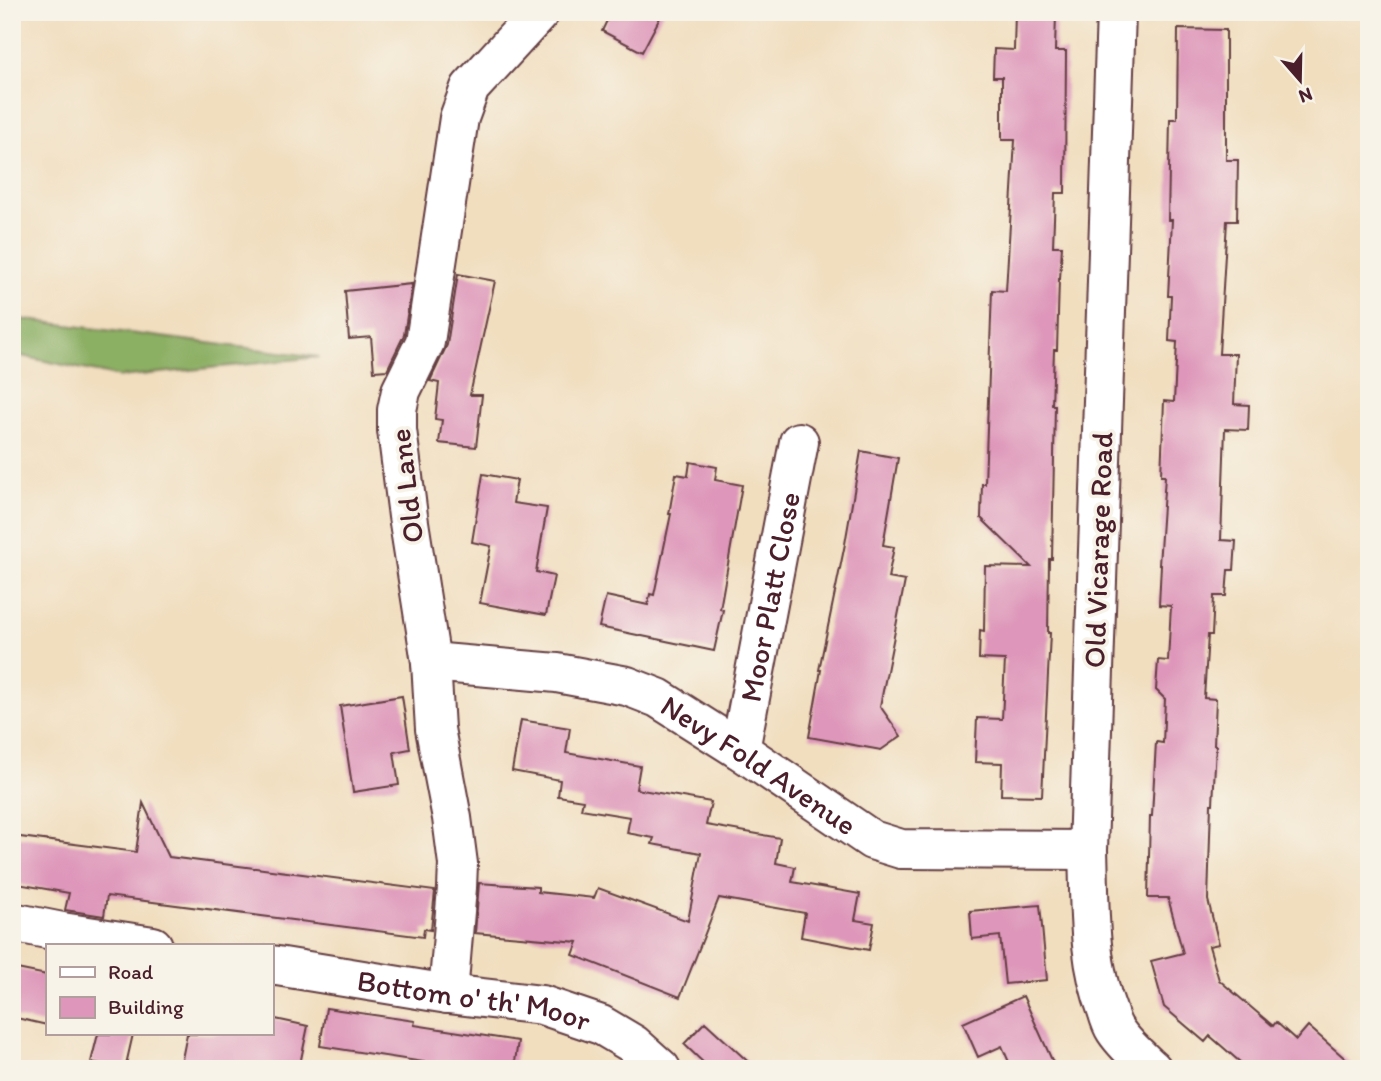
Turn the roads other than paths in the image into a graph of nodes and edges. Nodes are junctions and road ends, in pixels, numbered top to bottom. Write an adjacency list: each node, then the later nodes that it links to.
1 (540, 12): 4 (street, Old Lane)
2 (1116, 12): 6 (street, Old Vicarage Road)
3 (799, 442): 5 (street, Moor Platt Close)
4 (431, 662): 5 (street, Nevy Fold Avenue); 10 (street, Old Lane)
5 (740, 750): 6 (street, Nevy Fold Avenue)
6 (1088, 850): 12 (street, Old Vicarage Road)
7 (12, 922): 8 (street)
8 (140, 944)
9 (273, 965): 10 (street, Bottom o' th' Moor)
10 (448, 993): 11 (street, Bottom o' th' Moor)
11 (661, 1069)
12 (1152, 1069)

